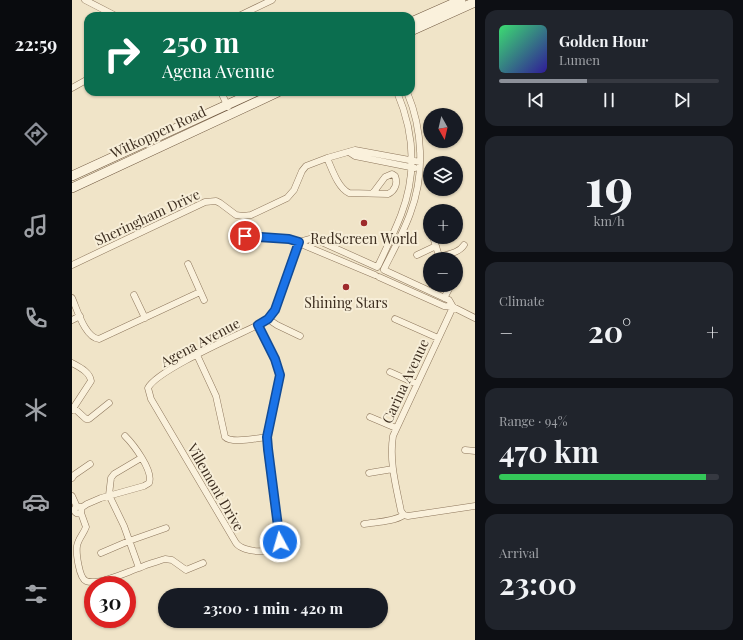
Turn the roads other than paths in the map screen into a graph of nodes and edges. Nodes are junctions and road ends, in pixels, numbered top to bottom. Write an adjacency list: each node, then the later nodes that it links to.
1 (85, 0): 5 (street)
2 (271, 0): 6 (street)
3 (461, 0): 7 (main road)
4 (475, 2): 8 (main road)
5 (108, 12)
6 (247, 12)
7 (415, 20)
8 (415, 29)
9 (84, 81): 10 (street)
10 (72, 88)
11 (223, 96): 16 (street)
12 (245, 96): 16 (main road, Witkoppen Road)
13 (269, 96): 17 (main road, Witkoppen Road)
14 (399, 96): 20 (street)
15 (408, 96): 21 (street)
16 (227, 104): 17 (street); 24 (main road, Witkoppen Road)
17 (231, 113): 25 (main road, Witkoppen Road)
18 (349, 152): 19 (street, Sheringham Drive); 20 (street, Sheringham Drive); 22 (street)
19 (327, 158): 26 (street); 38 (street, Sheringham Drive)
20 (412, 160): 21 (street, Sheringham Drive); 22 (street)
21 (420, 162): 23 (street)
22 (412, 167): 23 (street); 27 (street)
23 (420, 169): 28 (street)
24 (72, 176)
25 (72, 188)
26 (373, 193)
27 (397, 225): 28 (street); 39 (street)
28 (404, 229): 39 (street)
29 (245, 236): 30 (street)
30 (299, 242): 34 (street); 36 (street); 53 (street, Agena Avenue)
31 (464, 245): 33 (street)
32 (438, 252): 35 (street)
33 (457, 252)
34 (349, 253): 36 (street); 39 (street)
35 (417, 255)
36 (345, 262): 40 (street)
37 (188, 264): 42 (street)
38 (72, 265)
39 (381, 268): 40 (street); 40 (street); 41 (street)
40 (377, 276): 43 (street)
41 (417, 285): 43 (street); 47 (street)
42 (200, 292): 48 (street); 51 (street)
43 (413, 292): 49 (street)
44 (448, 292): 47 (street)
45 (134, 295): 51 (street)
46 (72, 298): 50 (street)
47 (444, 298): 49 (street)
48 (204, 300)
49 (453, 307): 52 (street); 58 (street, Carina Avenue)
50 (80, 316): 51 (street); 55 (street)
51 (145, 318)
52 (475, 318)
53 (268, 319): 56 (street, Agena Avenue); 57 (street)
54 (395, 319): 58 (street)
55 (72, 320)
56 (258, 325): 59 (street, Agena Avenue); 69 (street, Villemont Drive)
57 (300, 336)
58 (438, 338): 62 (street, Carina Avenue)
59 (197, 355): 63 (street, Agena Avenue); 69 (street)
60 (72, 363): 65 (street)
61 (390, 372): 62 (street)
62 (417, 384): 67 (street, Carina Avenue)
63 (148, 392): 69 (street, Villemont Drive)
64 (109, 403): 65 (street)
65 (73, 409)
66 (370, 417): 67 (street)
67 (396, 428): 74 (street, Carina Avenue)
68 (125, 436): 72 (street)
69 (267, 437)
70 (465, 450): 71 (street)
71 (475, 451)
72 (141, 458): 77 (street); 77 (street)
73 (90, 464): 76 (street)
74 (393, 469): 75 (street); 81 (street, Carina Avenue)
75 (369, 473)
76 (73, 475)
77 (109, 495): 80 (street); 84 (street)
78 (72, 496): 80 (street)
79 (475, 506): 81 (street)
80 (77, 511): 87 (street)
81 (404, 515): 82 (street)
82 (364, 524)
83 (166, 528): 84 (street)
84 (129, 540): 85 (street); 87 (street)
85 (101, 553)
86 (203, 563): 87 (street)
87 (139, 568)

